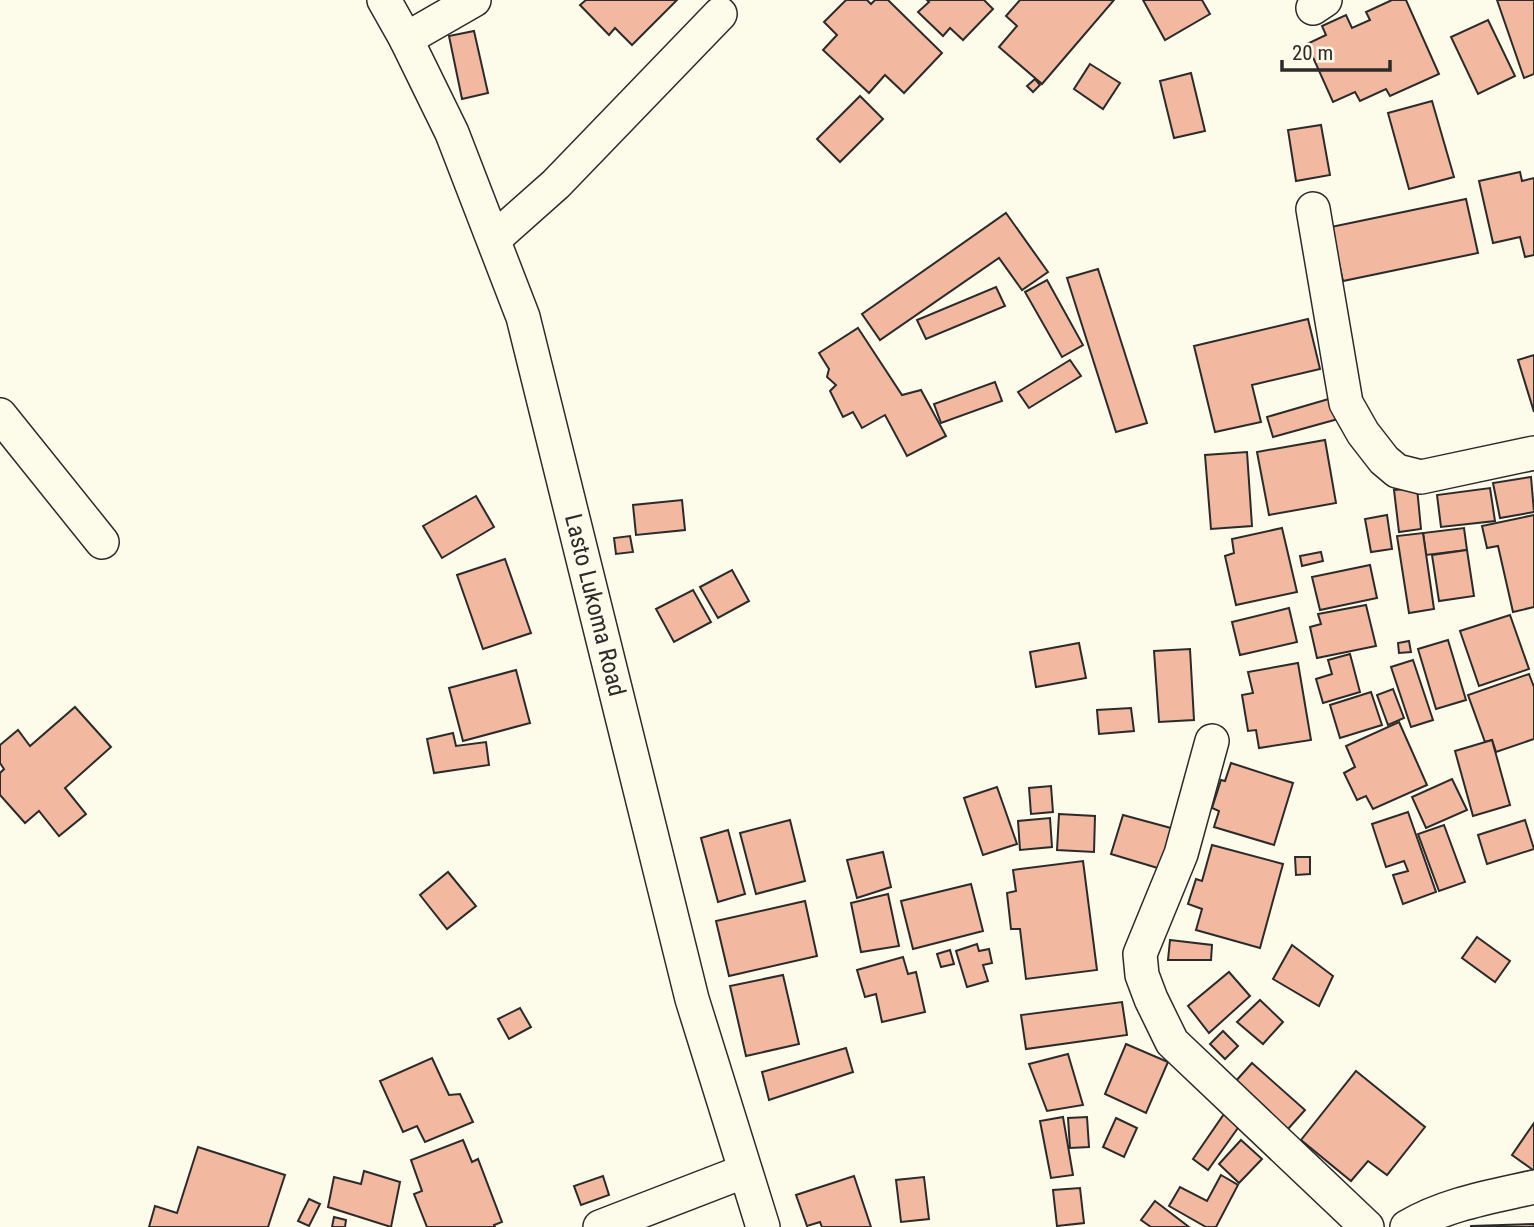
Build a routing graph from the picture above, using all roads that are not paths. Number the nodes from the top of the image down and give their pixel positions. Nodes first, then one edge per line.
1 (384, 0) edge
2 (474, 0) edge
3 (720, 14) dead end
4 (406, 39) junction
5 (1313, 209) dead end
6 (494, 239) junction
7 (0, 415) edge
8 (1534, 453) edge
9 (102, 542) dead end
10 (1212, 741) dead end
11 (744, 1171) junction
12 (1534, 1187) edge
13 (600, 1227) edge
14 (763, 1227) edge
15 (1367, 1227) edge
16 (1406, 1227) edge

1 - 4 street, Lasto Lukoma Road
2 - 4 street
3 - 6 street
4 - 6 street, Lasto Lukoma Road
5 - 8 street
6 - 11 street, Lasto Lukoma Road
7 - 9 street
10 - 15 street
11 - 13 street
11 - 14 street, Lasto Lukoma Road
12 - 16 street

